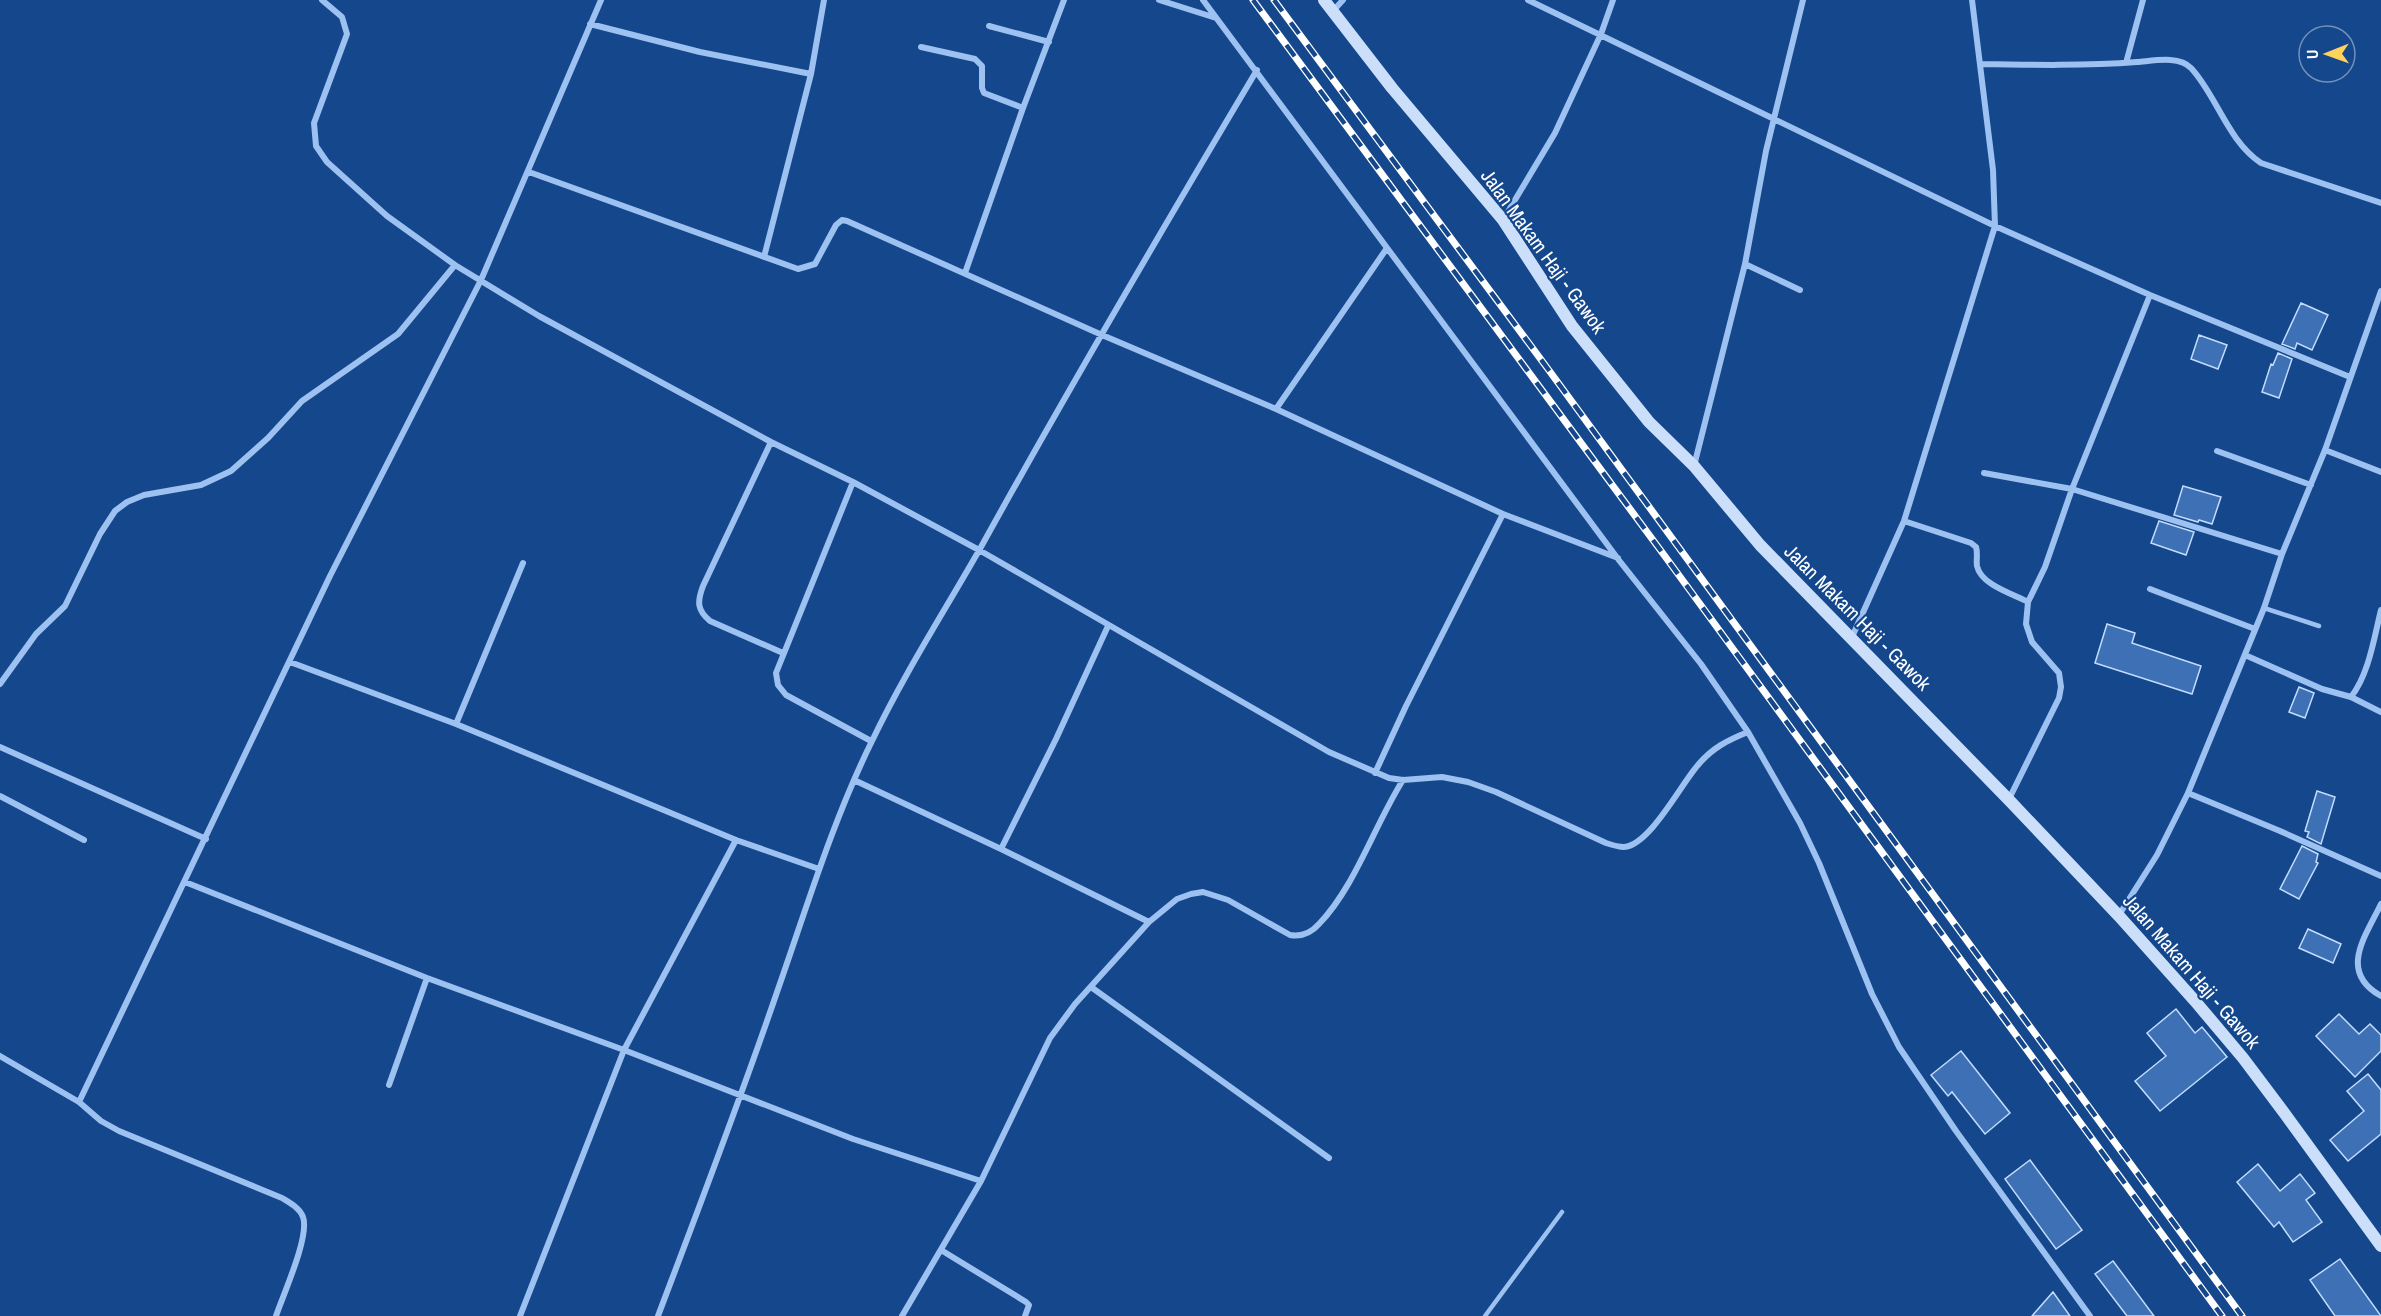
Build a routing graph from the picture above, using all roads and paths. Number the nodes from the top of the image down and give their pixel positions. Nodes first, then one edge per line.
1 (322, 0) edge
2 (601, 0) edge
3 (824, 0) edge
4 (1064, 0) edge
5 (1159, 0) edge
6 (1203, 0) edge
7 (1324, 0) edge
8 (1343, 0) edge
9 (1528, 0) edge
10 (1613, 0) edge
11 (1803, 0) edge
12 (1972, 0) edge
13 (2144, 0) edge
14 (1332, 11) junction
15 (1216, 18) junction
16 (590, 24) junction
17 (989, 26) dead end
18 (1601, 34) junction
19 (1049, 42) junction
20 (921, 47) dead end
21 (2126, 63) junction
22 (1980, 64) junction
23 (1257, 70) junction
24 (811, 74) junction
25 (1023, 108) junction
26 (1774, 120) junction
27 (529, 172) junction
28 (2381, 203) edge
29 (1503, 220) junction
30 (1995, 226) junction
31 (1387, 248) junction
32 (764, 258) junction
33 (1745, 264) junction
34 (455, 265) junction
35 (965, 273) junction
36 (481, 280) junction
37 (1800, 290) dead end
38 (2381, 291) edge
39 (2150, 295) junction
40 (1102, 335) junction
41 (2350, 377) junction
42 (1276, 409) junction
43 (771, 442) junction
44 (2217, 450) dead end
45 (2325, 450) junction
46 (1694, 466) junction
47 (2381, 472) edge
48 (1984, 473) dead end
49 (853, 482) junction
50 (2311, 485) junction
51 (2072, 489) junction
52 (1503, 514) junction
53 (1904, 521) junction
54 (979, 550) junction
55 (2282, 554) junction
56 (1618, 559) junction
57 (524, 563) dead end
58 (2150, 589) dead end
59 (2028, 602) junction
60 (2264, 608) junction
61 (2381, 610) edge
62 (1108, 626) junction
63 (2319, 626) dead end
64 (2255, 629) junction
65 (1852, 637) junction
66 (783, 653) junction
67 (2245, 654) junction
68 (290, 662) junction
69 (0, 684) edge
70 (2351, 697) junction
71 (2381, 712) edge
72 (456, 723) junction
73 (1748, 732) junction
74 (872, 741) junction
75 (0, 747) edge
76 (1376, 773) junction
77 (854, 780) junction
78 (1403, 780) junction
79 (2188, 793) junction
80 (0, 796) edge
81 (2009, 800) junction
82 (206, 839) junction
83 (84, 840) dead end
84 (736, 840) junction
85 (1001, 849) junction
86 (819, 869) junction
87 (2381, 876) edge
88 (185, 882) junction
89 (2381, 904) edge
90 (2119, 916) junction
91 (1149, 922) junction
92 (427, 978) junction
93 (1091, 987) junction
94 (2381, 996) edge
95 (624, 1050) junction
96 (0, 1056) edge
97 (389, 1085) dead end
98 (739, 1095) junction
99 (79, 1102) junction
100 (1329, 1158) dead end
101 (981, 1181) junction
102 (1562, 1212) dead end
103 (2381, 1246) edge
104 (941, 1250) junction
105 (276, 1316) edge
106 (520, 1316) edge
107 (658, 1316) edge
108 (902, 1316) edge
109 (1025, 1316) edge
110 (1485, 1316) edge
111 (2090, 1316) edge

1 - 34 street
2 - 16 street
3 - 24 street
4 - 19 street
5 - 15 street
6 - 15 street
7 - 14 street, Jalan Makam Haji - Gawok
8 - 14 street
9 - 18 street
10 - 18 street
11 - 26 street
12 - 22 street
13 - 21 street
14 - 29 street, Jalan Makam Haji - Gawok
15 - 23 street
16 - 24 street
16 - 27 street
17 - 19 street
18 - 26 street
18 - 29 street
19 - 25 street
20 - 25 street
21 - 22 street
21 - 28 street
22 - 30 street
23 - 31 street
23 - 40 street
24 - 32 street
25 - 35 street
26 - 30 street
26 - 33 street
27 - 32 street
27 - 36 street
29 - 46 street, Jalan Makam Haji - Gawok
30 - 39 street
30 - 53 street
31 - 42 street
31 - 56 street
32 - 35 street
33 - 37 street
33 - 46 street
34 - 36 street
34 - 69 street
35 - 40 street
36 - 43 street
36 - 68 street
38 - 41 street
39 - 41 street
39 - 51 street
40 - 42 street
40 - 54 street
41 - 45 street
42 - 52 street
43 - 49 street
43 - 66 street
44 - 50 street
45 - 47 street
45 - 50 street
46 - 65 street, Jalan Makam Haji - Gawok
48 - 51 street
49 - 54 street
49 - 66 street
50 - 55 street
51 - 55 street
51 - 59 street
52 - 56 street
52 - 76 street
53 - 59 street
53 - 65 street
54 - 62 street
54 - 74 street
55 - 60 street
56 - 73 street
57 - 72 street
58 - 64 street
59 - 81 street
60 - 63 lane
60 - 64 street
61 - 70 street
62 - 76 street
62 - 85 street
64 - 67 street
65 - 81 street, Jalan Makam Haji - Gawok
66 - 74 street
67 - 70 street
67 - 79 street
68 - 72 street
68 - 82 street
70 - 71 street
72 - 84 street
73 - 78 street
73 - 111 street
74 - 77 street
75 - 82 street
76 - 78 street
77 - 85 street
77 - 86 street
78 - 91 street
79 - 87 street
79 - 90 street
80 - 83 street
81 - 90 street, Jalan Makam Haji - Gawok
82 - 88 street
84 - 86 street
84 - 95 street
85 - 91 street
86 - 98 street
88 - 92 street
88 - 99 street
89 - 94 street
90 - 103 street, Jalan Makam Haji - Gawok
91 - 93 street
92 - 95 street
92 - 97 street
93 - 100 street
93 - 101 street
95 - 98 street
95 - 106 street
96 - 99 street
98 - 101 street
98 - 107 street
99 - 105 street
101 - 104 street
102 - 110 lane
104 - 108 street
104 - 109 street

